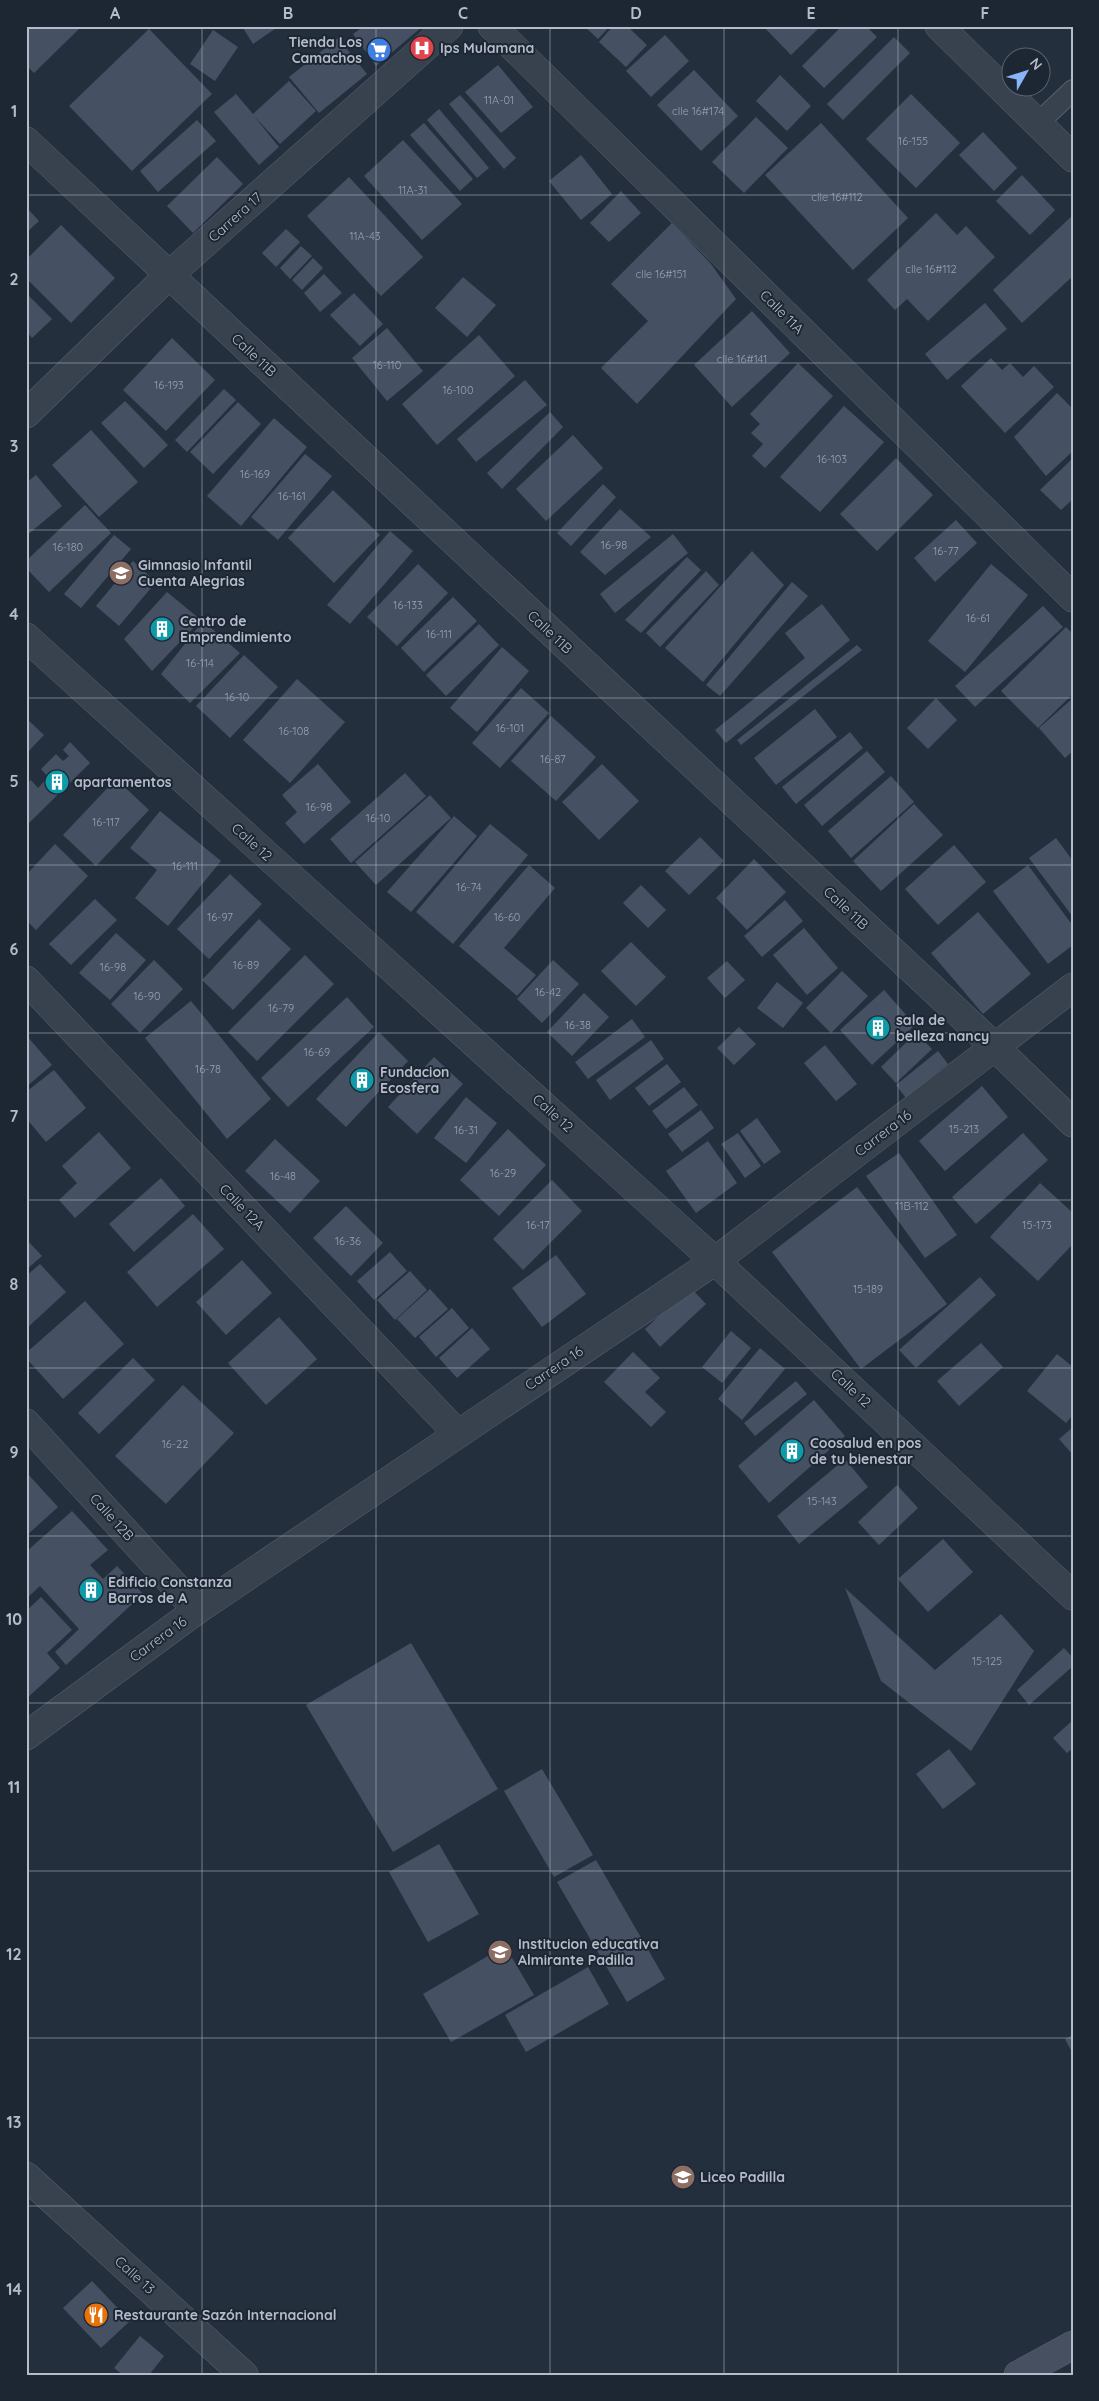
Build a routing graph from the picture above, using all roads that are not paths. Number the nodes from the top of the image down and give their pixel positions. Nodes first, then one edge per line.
1 (449, 26) edge
2 (492, 26) edge
3 (938, 26) edge
4 (1073, 90) edge
5 (1038, 124) junction
6 (26, 141) edge
7 (1073, 158) edge
8 (168, 276) junction
9 (26, 414) edge
10 (1073, 598) edge
11 (26, 637) edge
12 (26, 980) edge
13 (1073, 987) edge
14 (995, 1047) junction
15 (1073, 1123) edge
16 (715, 1261) junction
17 (26, 1423) edge
18 (457, 1434) junction
19 (1073, 1596) edge
20 (197, 1610) junction
21 (26, 1736) edge
22 (26, 2176) edge
23 (1073, 2345) edge
24 (244, 2375) edge
25 (1018, 2375) edge

1 - 8 street, Carrera 17
2 - 10 street, Calle 11A
3 - 5 street
4 - 5 lane
5 - 7 street
6 - 8 street, Calle 11B
8 - 9 street, Carrera 17
8 - 14 street, Calle 11B
11 - 16 street, Calle 12
12 - 18 street, Calle 12A
13 - 14 street, Carrera 16
14 - 15 street, Calle 11B
14 - 16 street, Carrera 16
16 - 18 street, Carrera 16
16 - 19 street, Calle 12
17 - 20 street, Calle 12B
18 - 20 street, Carrera 16
20 - 21 street, Carrera 16
22 - 24 street, Calle 13
23 - 25 main road

